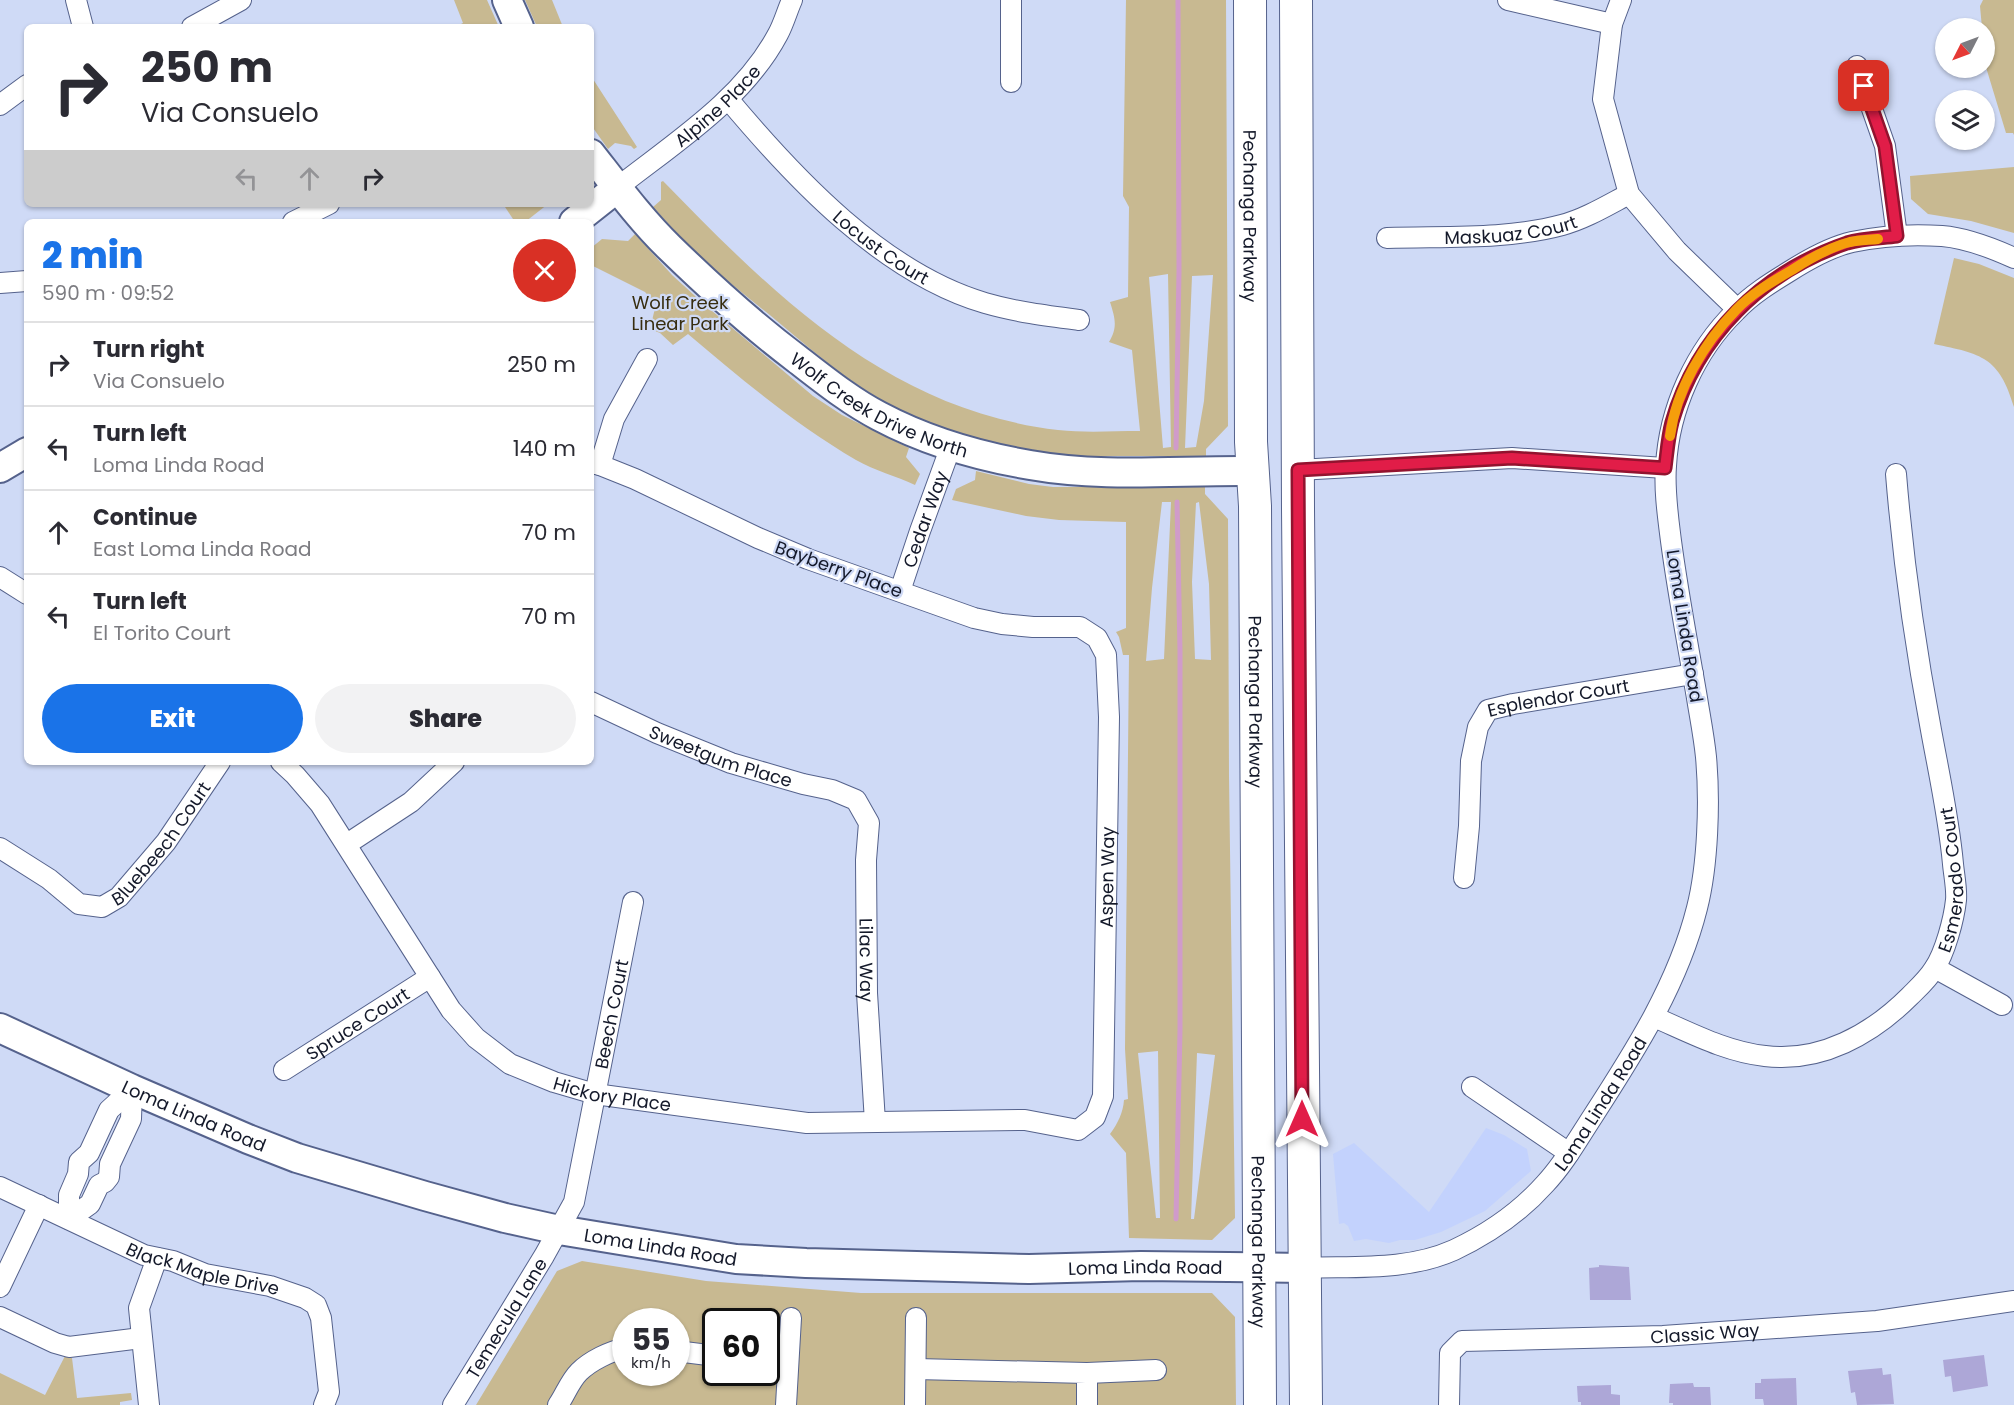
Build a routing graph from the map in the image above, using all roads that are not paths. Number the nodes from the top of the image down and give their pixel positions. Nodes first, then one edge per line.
1 (76, 0) edge
2 (241, 0) edge
3 (507, 0) edge
4 (792, 0) edge
5 (1011, 0) edge
6 (1250, 0) edge
7 (1296, 0) edge
8 (1508, 0) edge
9 (1622, 0) edge
10 (82, 24) edge
11 (197, 24) edge
12 (518, 24) edge
13 (1612, 24) junction
14 (1857, 66) dead end
15 (1011, 82) dead end
16 (24, 87) edge
17 (729, 99) junction
18 (0, 105) edge
19 (594, 158) edge
20 (617, 188) junction
21 (1629, 194) junction
22 (594, 206) edge
23 (323, 207) edge
24 (593, 207) edge
25 (299, 219) edge
26 (578, 219) edge
27 (1897, 236) junction
28 (1387, 238) dead end
29 (2014, 258) edge
30 (24, 281) edge
31 (0, 283) edge
32 (1737, 309) junction
33 (1079, 320) dead end
34 (647, 359) dead end
35 (951, 446) junction
36 (24, 455) edge
37 (595, 464) edge
38 (0, 468) edge
39 (1665, 468) junction
40 (1298, 470) junction
41 (1252, 471) junction
42 (1896, 474) dead end
43 (0, 577) edge
44 (900, 591) junction
45 (24, 592) edge
46 (1097, 638) joint
47 (1693, 674) junction
48 (594, 703) edge
49 (218, 765) edge
50 (284, 765) edge
51 (451, 765) edge
52 (856, 800) joint
53 (347, 844) junction
54 (0, 848) edge
55 (1464, 878) dead end
56 (633, 902) dead end
57 (1935, 968) junction
58 (430, 978) junction
59 (2002, 1005) dead end
60 (1654, 1017) junction
61 (0, 1028) edge
62 (284, 1070) dead end
63 (1472, 1086) dead end
64 (132, 1089) junction
65 (595, 1094) junction
66 (1095, 1117) joint
67 (875, 1122) junction
68 (1569, 1153) junction
69 (0, 1187) edge
70 (39, 1205) junction
71 (69, 1220) junction
72 (560, 1230) junction
73 (157, 1258) junction
74 (1258, 1267) junction
75 (1305, 1268) junction
76 (0, 1287) edge
77 (2014, 1301) edge
78 (0, 1317) edge
79 (791, 1318) dead end
80 (916, 1318) dead end
81 (141, 1338) junction
82 (612, 1352) edge
83 (780, 1364) edge
84 (789, 1365) junction
85 (916, 1369) junction
86 (1156, 1370) dead end
87 (1087, 1373) junction
88 (148, 1405) edge
89 (324, 1405) edge
90 (453, 1405) edge
91 (558, 1405) edge
92 (786, 1405) edge
93 (915, 1405) edge
94 (1087, 1405) edge
95 (1260, 1405) edge
96 (1306, 1405) edge
97 (1449, 1405) edge

1 - 10 street
2 - 11 street
3 - 12 street
4 - 17 street, Alpine Place
5 - 15 street
6 - 41 main road, Pechanga Parkway
7 - 40 main road
8 - 13 street
9 - 13 street
13 - 21 street
14 - 27 street
16 - 18 street
17 - 20 street, Alpine Place
17 - 33 street, Locust Court
19 - 20 street, Wolf Creek Drive North
20 - 22 street
20 - 35 street, Wolf Creek Drive North
21 - 28 street, Maskuaz Court
21 - 32 street
23 - 25 street
24 - 26 street
27 - 29 street, Loma Linda Road
27 - 32 street, Loma Linda Road
30 - 31 street
32 - 39 street, Loma Linda Road
34 - 37 street
35 - 41 street, Wolf Creek Drive North
35 - 44 street, Cedar Way
36 - 38 street
37 - 44 street, Bayberry Place
39 - 40 street
39 - 47 street, Loma Linda Road
40 - 41 main road
40 - 75 main road
41 - 74 main road, Pechanga Parkway
42 - 57 street, Esmerado Court
43 - 45 street
44 - 46 street, Bayberry Place
46 - 66 street, Aspen Way
47 - 55 street, Esplendor Court
47 - 60 street, Loma Linda Road
48 - 52 street, Sweetgum Place
49 - 54 street, Bluebeech Court
50 - 53 street, Hickory Place
51 - 53 street
52 - 67 street, Lilac Way
53 - 58 street, Hickory Place
56 - 65 street, Beech Court
57 - 59 street
57 - 60 street, Esmerado Court
58 - 62 street, Spruce Court
58 - 65 street, Hickory Place
60 - 68 street, Loma Linda Road
61 - 64 street, Loma Linda Road
63 - 68 street
64 - 71 street
64 - 71 street
64 - 72 street, Loma Linda Road
65 - 67 street, Hickory Place
65 - 72 street, Beech Court
66 - 67 street, Hickory Place
68 - 75 street, Loma Linda Road
69 - 70 street, Black Maple Drive
70 - 71 street, Black Maple Drive
70 - 76 street
71 - 73 street, Black Maple Drive
72 - 74 street, Loma Linda Road
72 - 90 street, Temecula Lane
73 - 81 street
73 - 89 street, Black Maple Drive
74 - 75 street, Loma Linda Road
74 - 95 main road, Pechanga Parkway
75 - 96 main road
77 - 97 street, Classic Way
78 - 81 street
79 - 84 street
80 - 85 street
81 - 88 street
82 - 91 street
83 - 84 street
84 - 92 street
85 - 87 street
85 - 93 street
86 - 87 street
87 - 94 street

